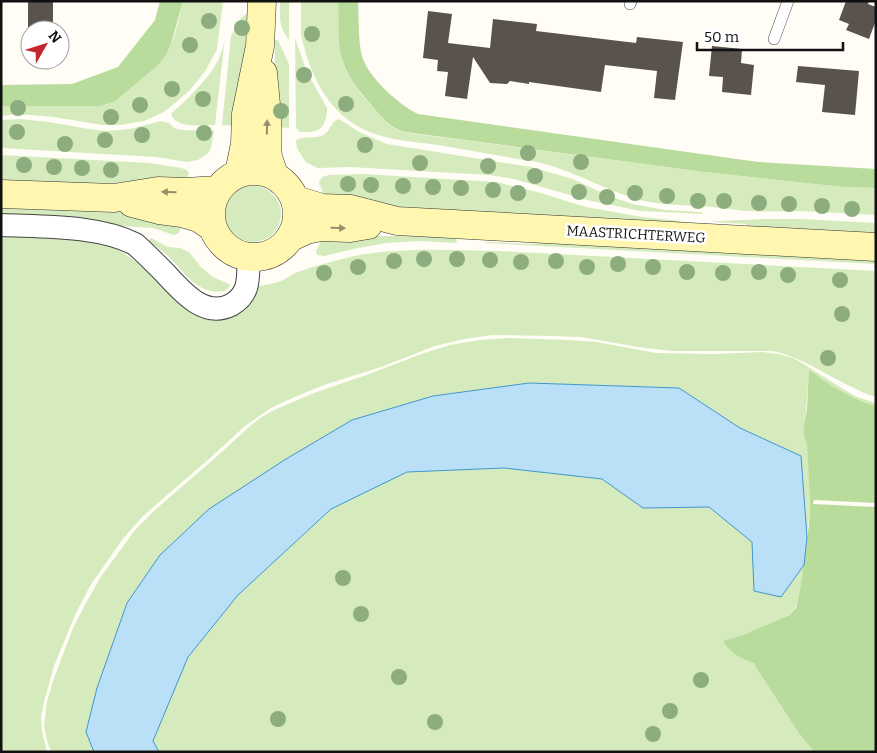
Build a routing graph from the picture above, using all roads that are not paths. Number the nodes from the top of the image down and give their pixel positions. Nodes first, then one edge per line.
1 (262, 1) edge
2 (788, 1) edge
3 (774, 40) dead end
4 (260, 46) junction
5 (239, 173) junction
6 (274, 175) junction
7 (218, 190) junction
8 (1, 194) edge
9 (114, 198) junction
10 (296, 200) junction
11 (397, 221) junction
12 (1, 225) edge
13 (212, 227) junction
14 (291, 237) junction
15 (876, 247) edge
16 (249, 257) junction

1 - 4 main road
2 - 3 lane
4 - 5 main road
6 -> 4 main road
5 - 6 main road
5 - 7 main road
6 - 10 main road
7 -> 9 main road
7 - 13 main road
8 - 9 main road
9 - 13 main road
10 - 11 main road, MAASTRICHTERWEG
10 - 14 main road
14 -> 11 main road, MAASTRICHTERWEG
11 - 15 main road, MAASTRICHTERWEG
12 - 16 street
13 - 16 main road
14 - 16 main road

